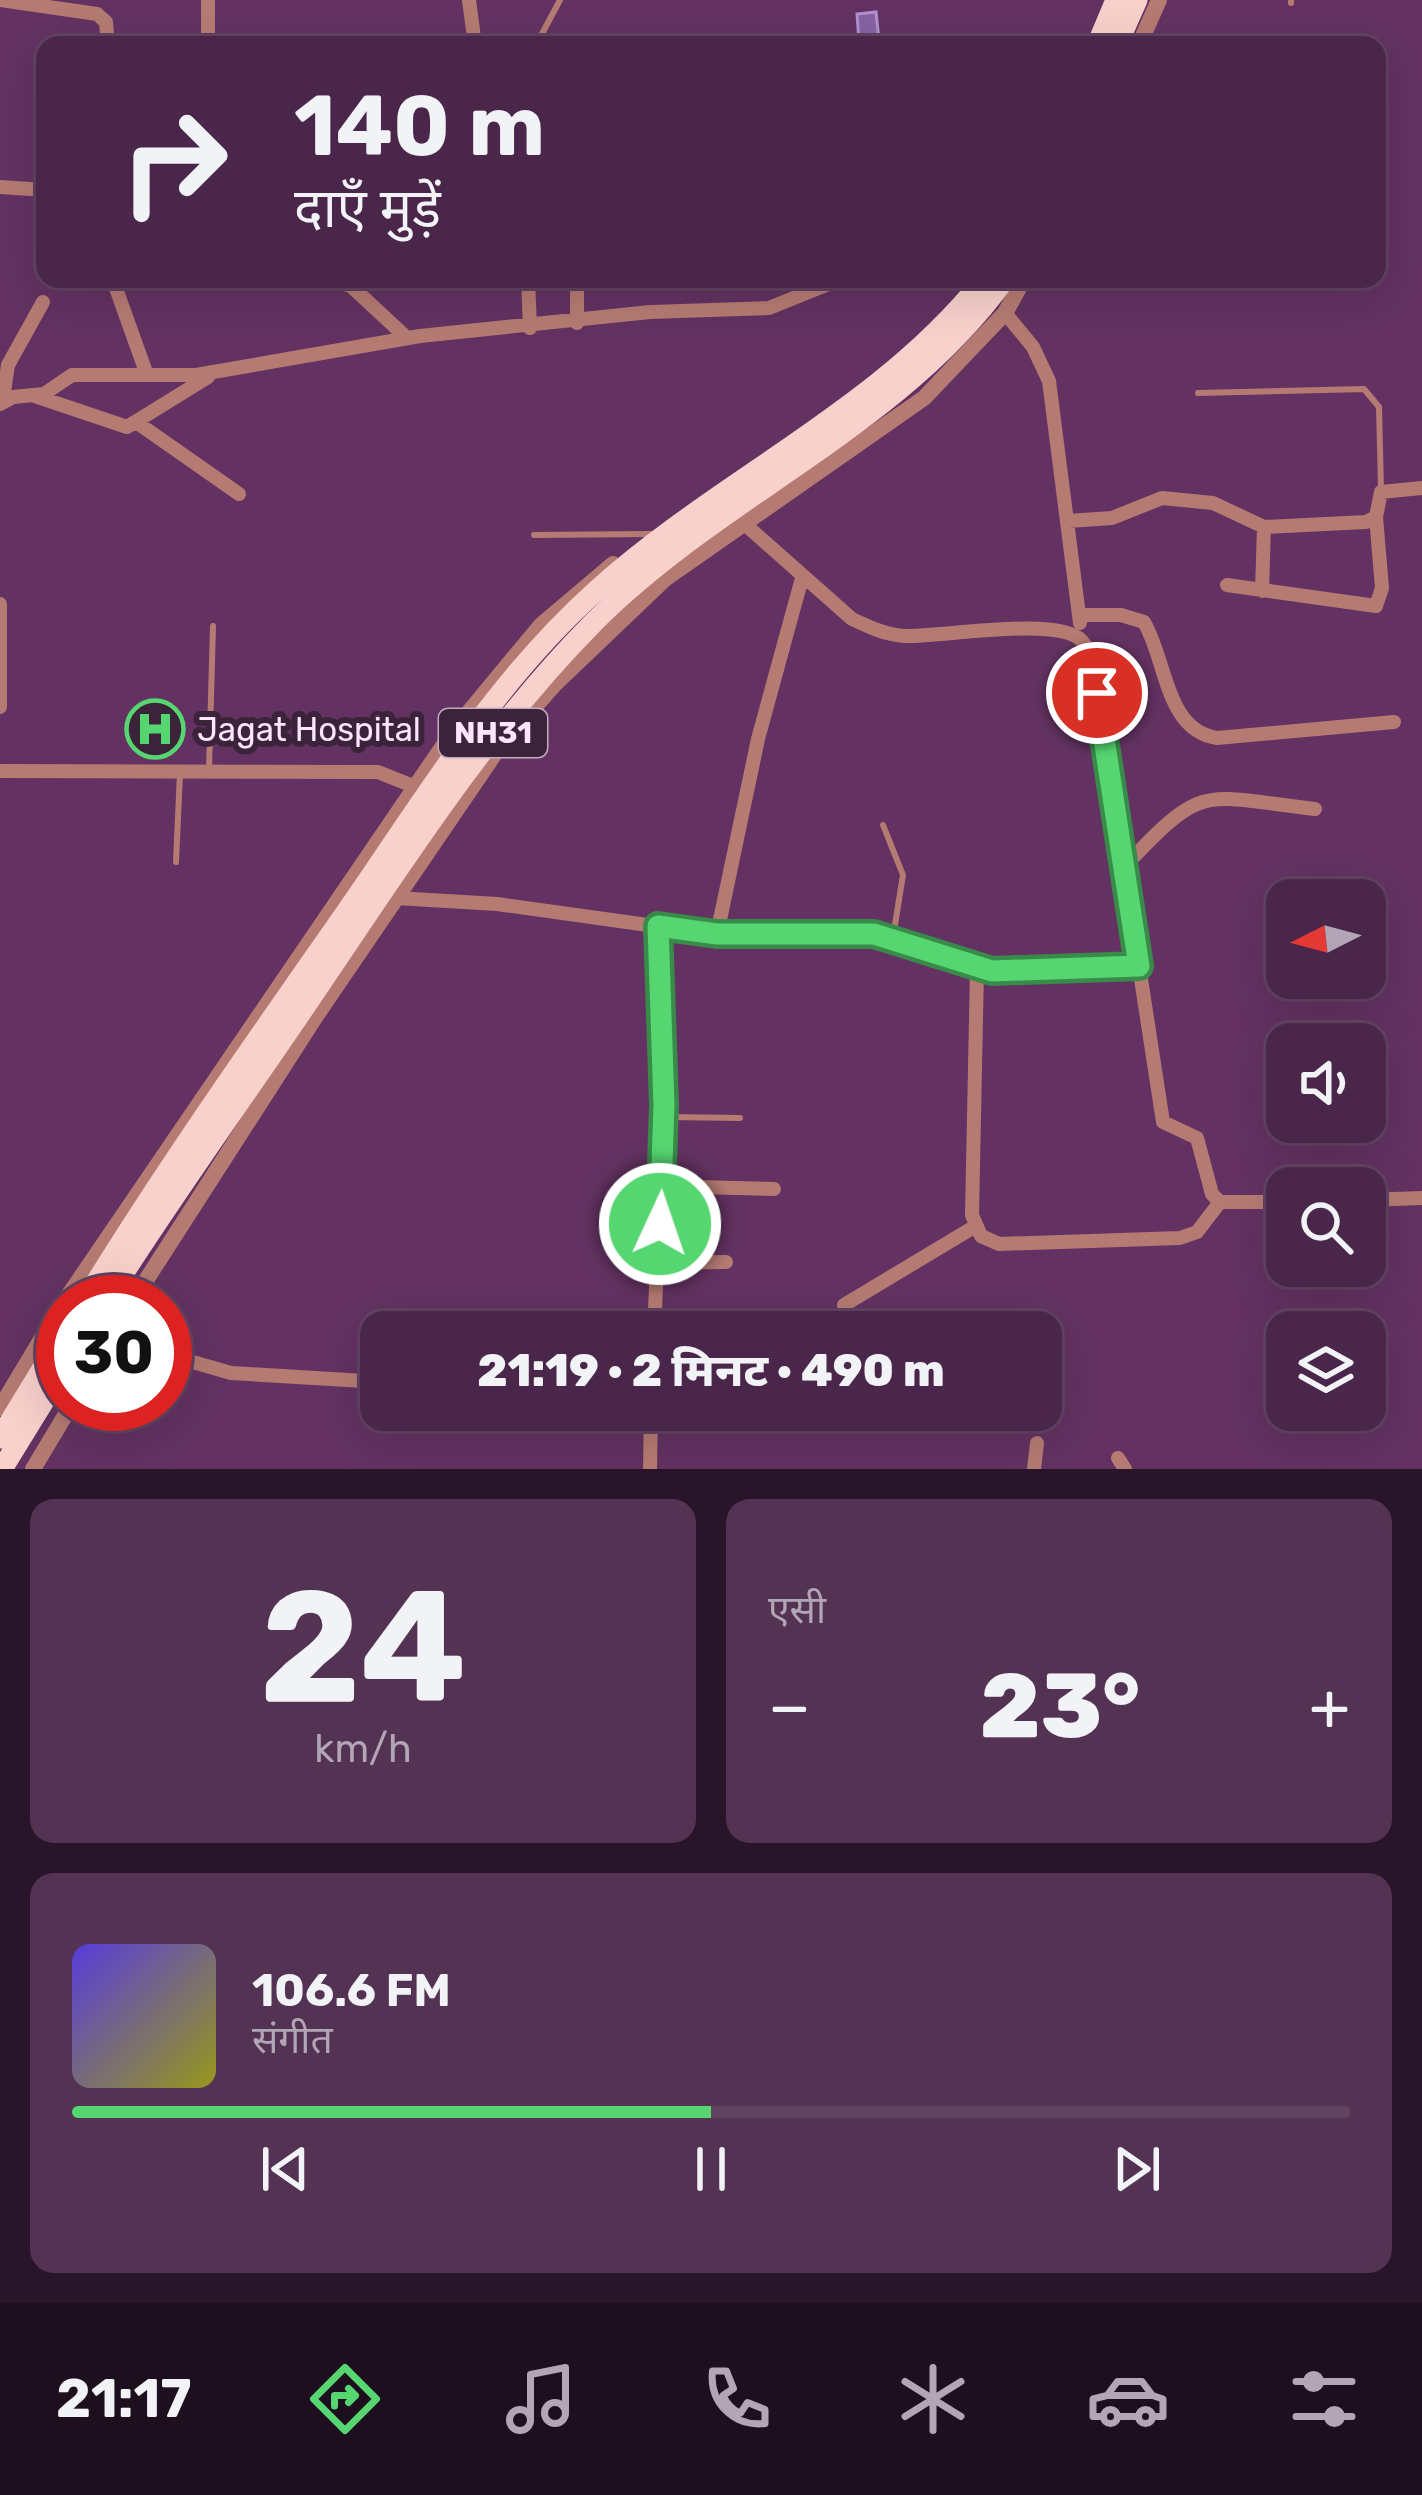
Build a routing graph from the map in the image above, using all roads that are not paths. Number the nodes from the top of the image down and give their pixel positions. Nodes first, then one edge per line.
1 (0, 0) edge
2 (208, 0) edge
3 (469, 0) edge
4 (560, 0) edge
5 (1106, 0) edge
6 (1116, 0) edge
7 (1137, 0) edge
8 (1160, 0) edge
9 (107, 36) edge
10 (208, 36) edge
11 (474, 36) edge
12 (541, 36) edge
13 (1095, 36) edge
14 (1097, 36) edge
15 (1121, 36) edge
16 (1143, 36) edge
17 (0, 187) edge
18 (36, 189) edge
19 (116, 288) edge
20 (349, 288) edge
21 (529, 288) edge
22 (577, 288) edge
23 (820, 288) edge
24 (964, 288) edge
25 (976, 288) edge
26 (998, 288) edge
27 (1019, 288) edge
28 (43, 302) dead end
29 (1005, 314) junction
30 (578, 323) junction
31 (532, 327) junction
32 (406, 338) junction
33 (214, 373) junction
34 (147, 375) junction
35 (1198, 394) dead end
36 (35, 396) junction
37 (2, 402) edge
38 (139, 424) junction
39 (1422, 488) edge
40 (1381, 492) junction
41 (238, 494) dead end
42 (706, 495) junction
43 (1376, 518) junction
44 (1068, 521) junction
45 (746, 524) junction
46 (1264, 527) junction
47 (651, 534) junction
48 (534, 536) dead end
49 (802, 578) junction
50 (1227, 585) dead end
51 (1262, 591) junction
52 (0, 604) edge
53 (1079, 615) junction
54 (213, 626) dead end
55 (1082, 640) junction
56 (0, 707) edge
57 (1394, 722) dead end
58 (0, 771) edge
59 (180, 773) junction
60 (209, 773) junction
61 (413, 786) junction
62 (1315, 808) dead end
63 (884, 825) dead end
64 (176, 862) dead end
65 (1124, 868) junction
66 (396, 898) junction
67 (658, 926) junction
68 (717, 934) junction
69 (892, 940) junction
70 (1139, 966) junction
71 (977, 970) junction
72 (664, 1116) junction
73 (740, 1118) dead end
74 (662, 1186) junction
75 (773, 1189) dead end
76 (1422, 1198) edge
77 (1386, 1199) edge
78 (1220, 1202) junction
79 (1266, 1202) edge
80 (974, 1227) junction
81 (726, 1262) dead end
82 (658, 1263) junction
83 (82, 1275) edge
84 (101, 1275) edge
85 (123, 1275) edge
86 (150, 1275) edge
87 (844, 1305) dead end
88 (655, 1311) edge
89 (36, 1348) edge
90 (192, 1362) edge
91 (36, 1380) edge
92 (360, 1381) edge
93 (0, 1408) edge
94 (36, 1414) edge
95 (55, 1431) edge
96 (651, 1431) edge
97 (0, 1438) edge
98 (1037, 1443) dead end
99 (2, 1469) edge
100 (32, 1469) edge
101 (650, 1469) edge
102 (1034, 1469) edge

1 - 9 street
2 - 10 street
3 - 11 street
4 - 12 lane
5 - 13 street
6 - 14 highway
7 - 15 highway
8 - 16 street
17 - 18 street
19 - 34 street
20 - 32 street
21 - 31 street
22 - 30 street
23 - 30 street
24 - 42 street
25 - 84 highway, NH31, bridge
26 - 85 highway, NH31, bridge
27 - 29 street
28 - 37 street
29 - 44 street
29 - 45 street
30 - 31 street
31 - 32 street
32 - 33 street
33 - 34 street
33 - 38 street
34 - 36 street
35 - 40 lane
36 - 37 street
36 - 38 street
38 - 41 street
39 - 40 street
40 - 43 street
42 - 45 street
42 - 47 street
43 - 46 street
43 - 51 street
44 - 46 street
44 - 53 street
45 - 49 street
45 - 66 street
46 - 51 street
47 - 48 lane
47 - 61 street
49 - 55 street
49 - 68 street
50 - 51 street
52 - 56 street
53 - 55 street
53 - 57 street
54 - 60 lane
55 - 65 street
58 - 59 street
59 - 60 street
59 - 64 lane
60 - 61 street
61 - 83 street
62 - 65 street
63 - 69 lane
65 - 70 street
66 - 67 street
66 - 86 street
67 - 68 street
67 - 72 street
68 - 69 street
69 - 71 street
70 - 71 street
70 - 78 street
71 - 80 street
72 - 73 lane
72 - 74 street
74 - 75 street
74 - 82 street
76 - 77 street
78 - 79 street
78 - 80 street
80 - 87 street
81 - 82 street
82 - 88 street
89 - 93 street
90 - 92 street
91 - 97 highway
94 - 99 highway
95 - 100 street
96 - 101 street
98 - 102 street

